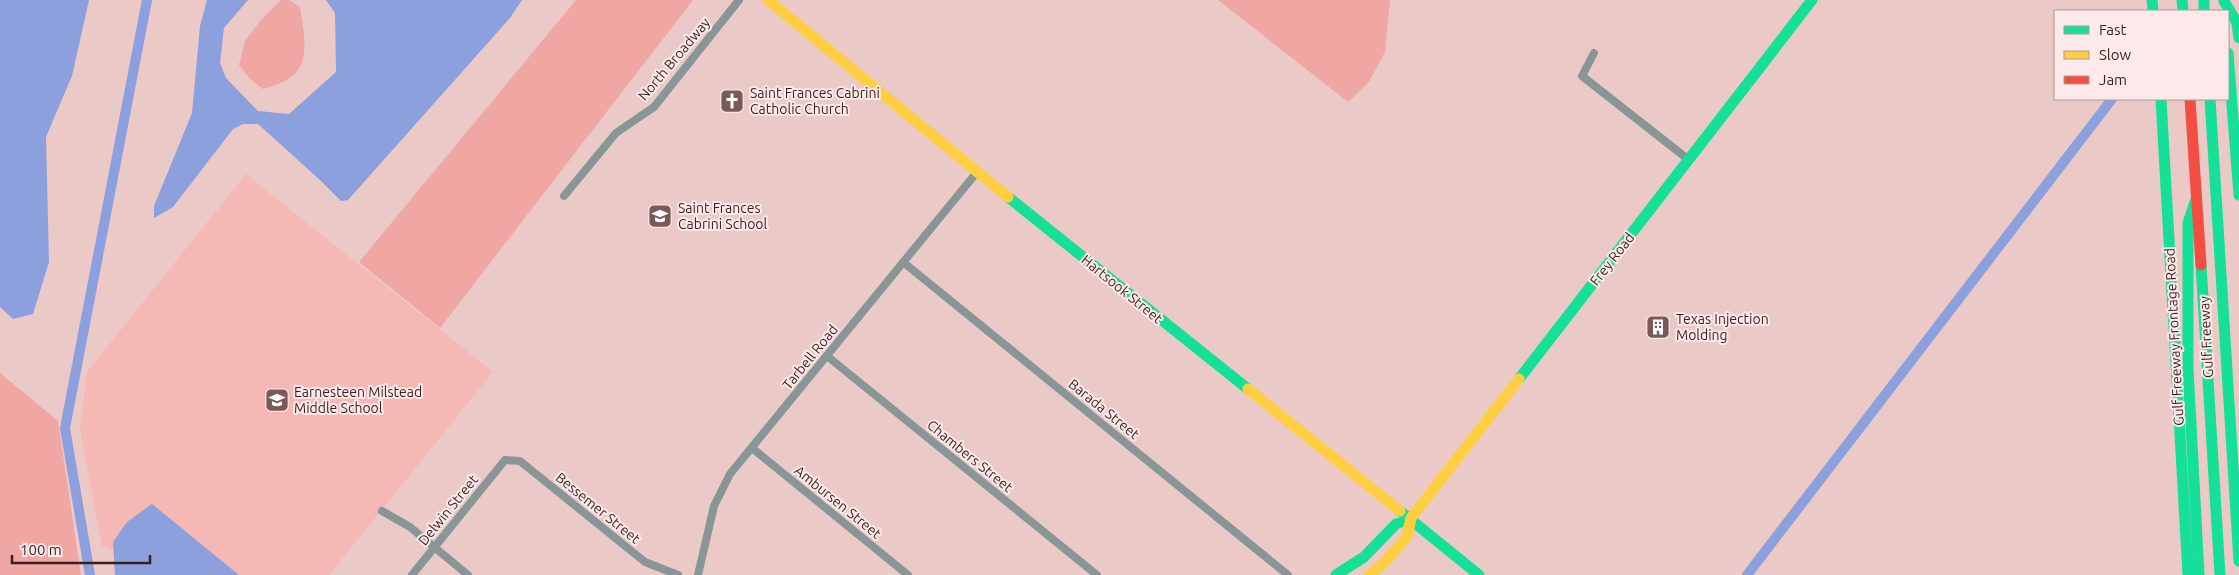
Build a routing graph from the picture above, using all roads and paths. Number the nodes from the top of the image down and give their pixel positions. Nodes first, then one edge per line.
1 (739, 0) edge
2 (768, 0) edge
3 (1812, 0) edge
4 (2229, 11) edge
5 (2239, 38) edge
6 (1594, 53) dead end
7 (2229, 66) edge
8 (2161, 100) edge
9 (2190, 100) edge
10 (2210, 100) edge
11 (1689, 160) junction
12 (977, 172) junction
13 (2198, 194) junction
14 (2239, 195) edge
15 (564, 196) dead end
16 (903, 262) junction
17 (827, 356) junction
18 (752, 448) junction
19 (504, 460) joint
20 (382, 511) dead end
21 (1411, 518) junction
22 (434, 547) junction
23 (2239, 561) edge
24 (412, 575) edge
25 (468, 575) edge
26 (678, 575) edge
27 (698, 575) edge
28 (908, 575) edge
29 (1097, 575) edge
30 (1288, 575) edge
31 (1336, 575) edge
32 (1369, 575) edge
33 (1480, 575) edge
34 (2188, 575) edge
35 (2198, 575) edge
36 (2220, 575) edge

1 - 15 street, North Broadway
2 - 12 main road, Hartsook Street
3 - 11 main road, Frey Road
4 - 5 main road
6 - 11 street
7 - 14 main road
8 - 34 main road, Gulf Freeway Frontage Road
9 - 13 main road, Gulf Freeway
10 - 23 main road, Gulf Freeway
11 - 21 main road, Frey Road
12 - 16 street, Tarbell Road
12 - 21 main road, Hartsook Street
13 - 35 main road
13 - 36 main road, Gulf Freeway
16 - 17 street, Tarbell Road
16 - 30 street, Barada Street
17 - 18 street, Tarbell Road
17 - 29 street, Chambers Street
18 - 27 street, Tarbell Road
18 - 28 street, Ambursen Street
19 - 22 street, Delwin Street
19 - 26 street, Bessemer Street
20 - 22 street
21 - 31 main road, Frey Road
21 - 32 main road, Frey Road
21 - 33 main road, Hartsook Street
22 - 24 street, Delwin Street
22 - 25 street

